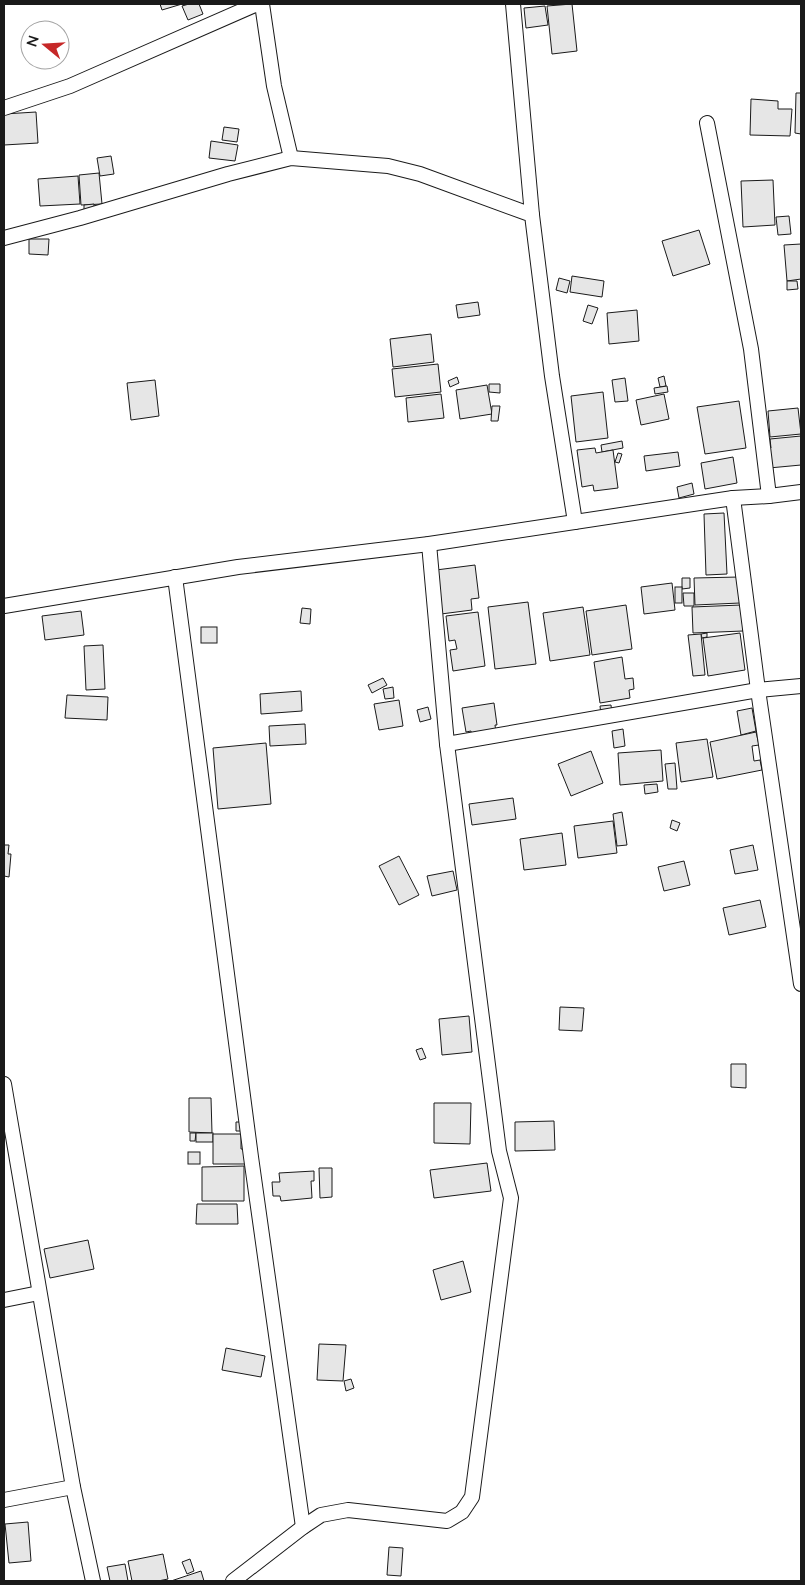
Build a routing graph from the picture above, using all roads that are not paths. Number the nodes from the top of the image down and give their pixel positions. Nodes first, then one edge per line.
1 (257, 4) edge
2 (262, 4) edge
3 (513, 4) edge
4 (4, 108) edge
5 (707, 123) dead end
6 (291, 158) junction
7 (532, 215) junction
8 (4, 238) edge
9 (801, 492) edge
10 (769, 496) junction
11 (732, 498) junction
12 (575, 522) junction
13 (429, 544) junction
14 (175, 577) junction
15 (4, 606) edge
16 (801, 686) edge
17 (758, 690) junction
18 (447, 744) junction
19 (801, 984) edge
20 (4, 1092) edge
21 (39, 1293) junction
22 (4, 1300) edge
23 (73, 1487) junction
24 (4, 1500) edge
25 (303, 1527) junction
26 (93, 1581) edge
27 (233, 1581) edge

1 - 4 street
2 - 6 street
3 - 7 street
5 - 10 street
6 - 7 street
6 - 8 street
7 - 12 street
9 - 10 street
10 - 11 street
11 - 12 street
11 - 17 street
12 - 13 street
13 - 14 street
13 - 18 street
14 - 15 street
14 - 25 street
16 - 17 street
17 - 18 street
17 - 19 street
18 - 25 street
20 - 21 street
21 - 22 street
21 - 23 street
23 - 24 street
23 - 26 street
25 - 27 street

